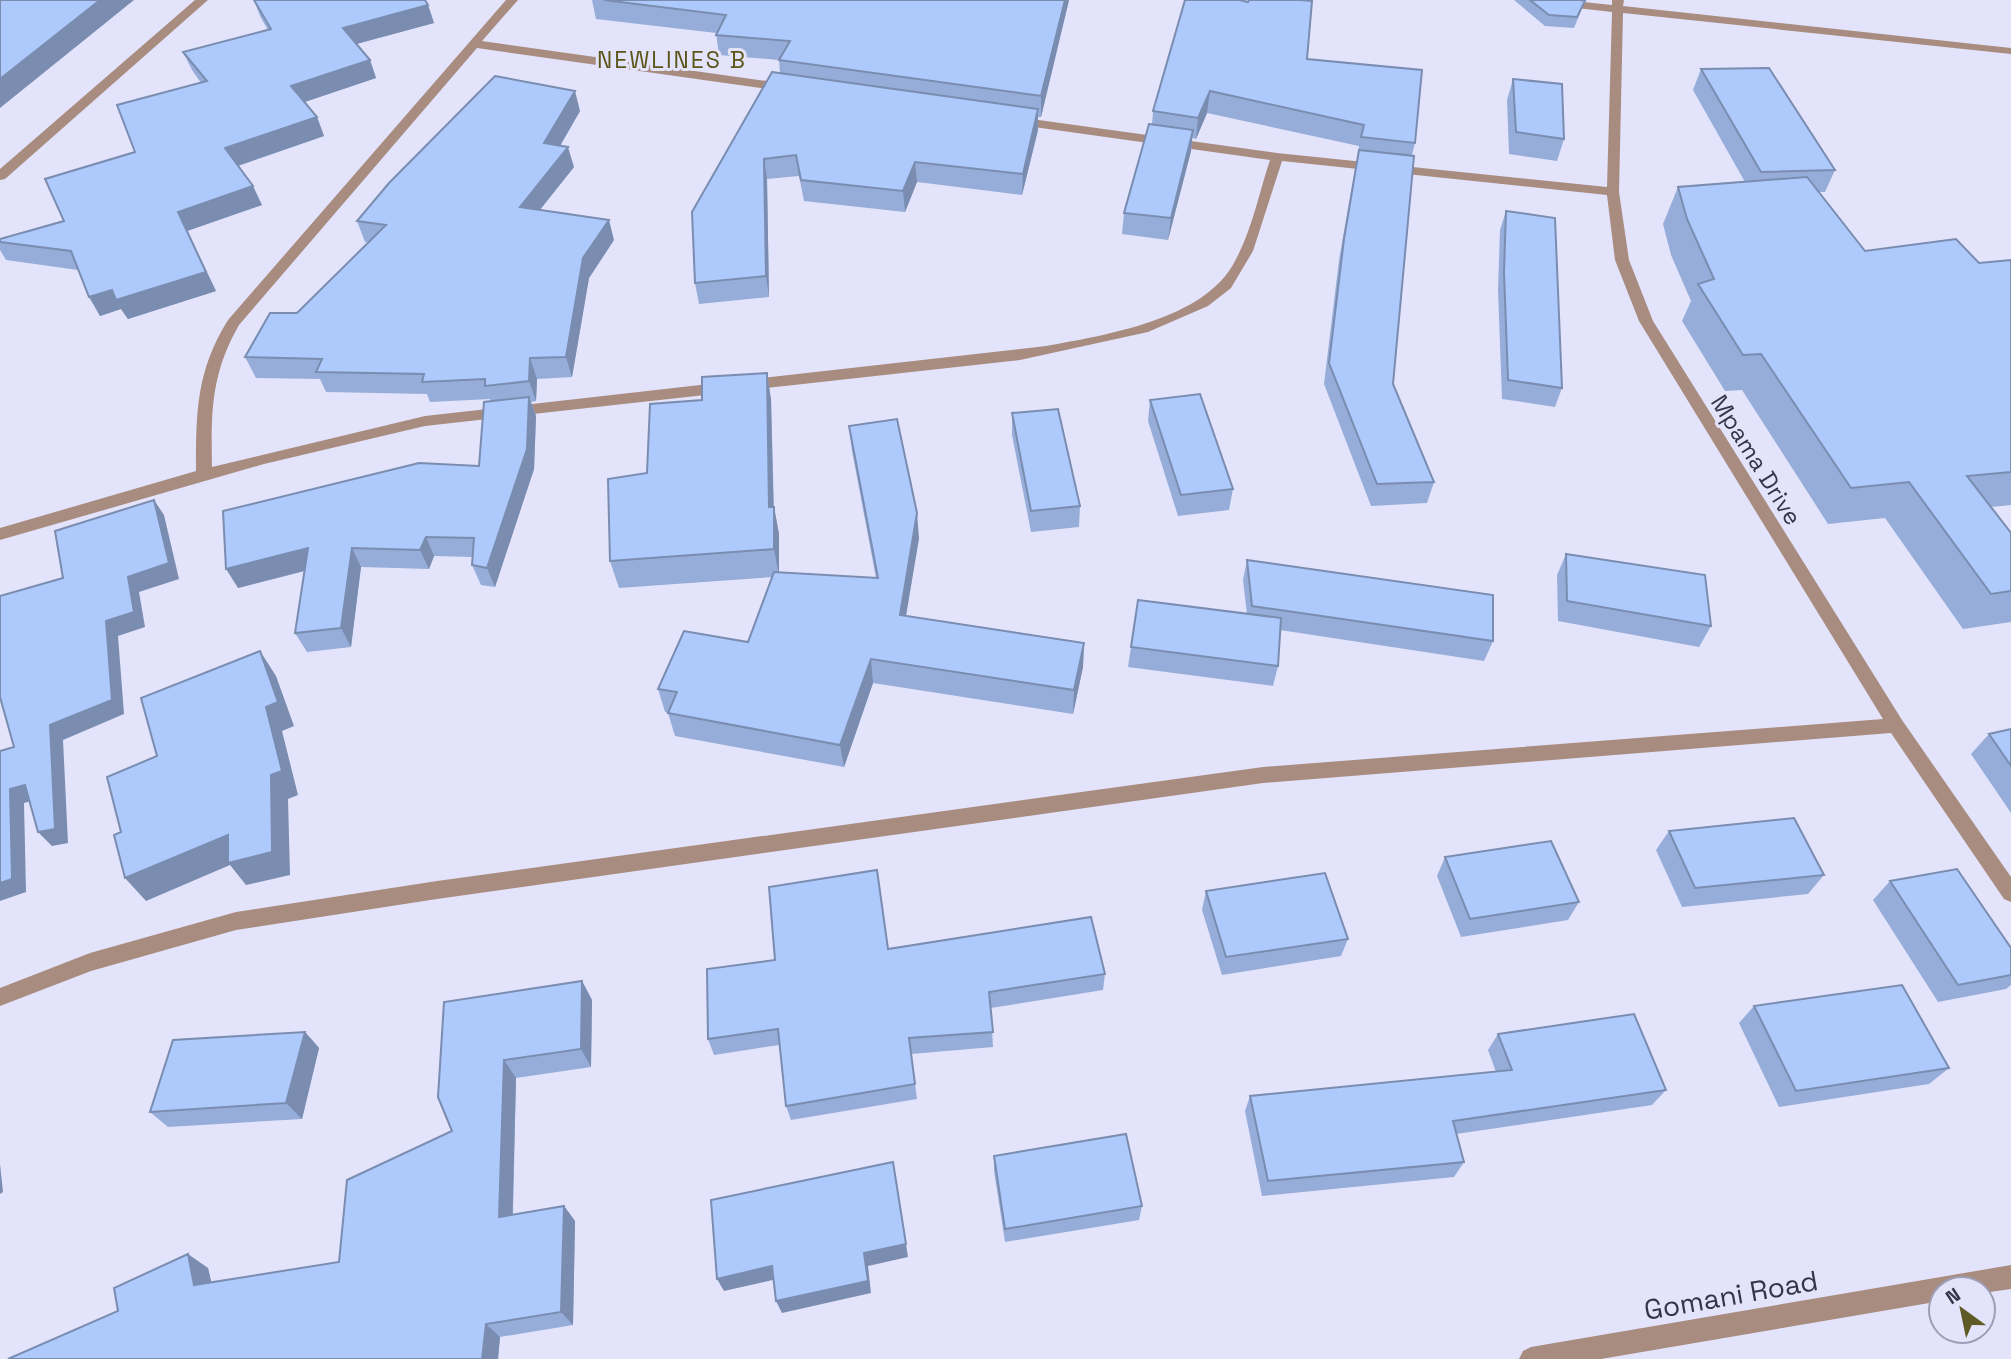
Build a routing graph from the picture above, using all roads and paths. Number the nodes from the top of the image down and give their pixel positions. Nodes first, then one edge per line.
1 (202, 0) edge
2 (512, 0) edge
3 (1533, 0) edge
4 (1619, 5) edge
5 (476, 44) junction
6 (2011, 51) edge
7 (807, 91) edge
8 (1001, 118) edge
9 (1277, 158) junction
10 (0, 176) edge
11 (1613, 192) junction
12 (204, 472) junction
13 (0, 534) edge
14 (1896, 725) junction
15 (2011, 893) edge
16 (0, 997) edge
17 (1927, 1292) edge
18 (1531, 1359) edge

1 - 10 street
2 - 5 street
3 - 4 street
4 - 6 street
4 - 11 street, Mpama Drive
5 - 7 street
5 - 12 street
8 - 9 street
9 - 11 street
9 - 12 street
11 - 14 street, Mpama Drive
12 - 13 street
14 - 15 street, Mpama Drive
14 - 16 street
17 - 18 street, Gomani Road

